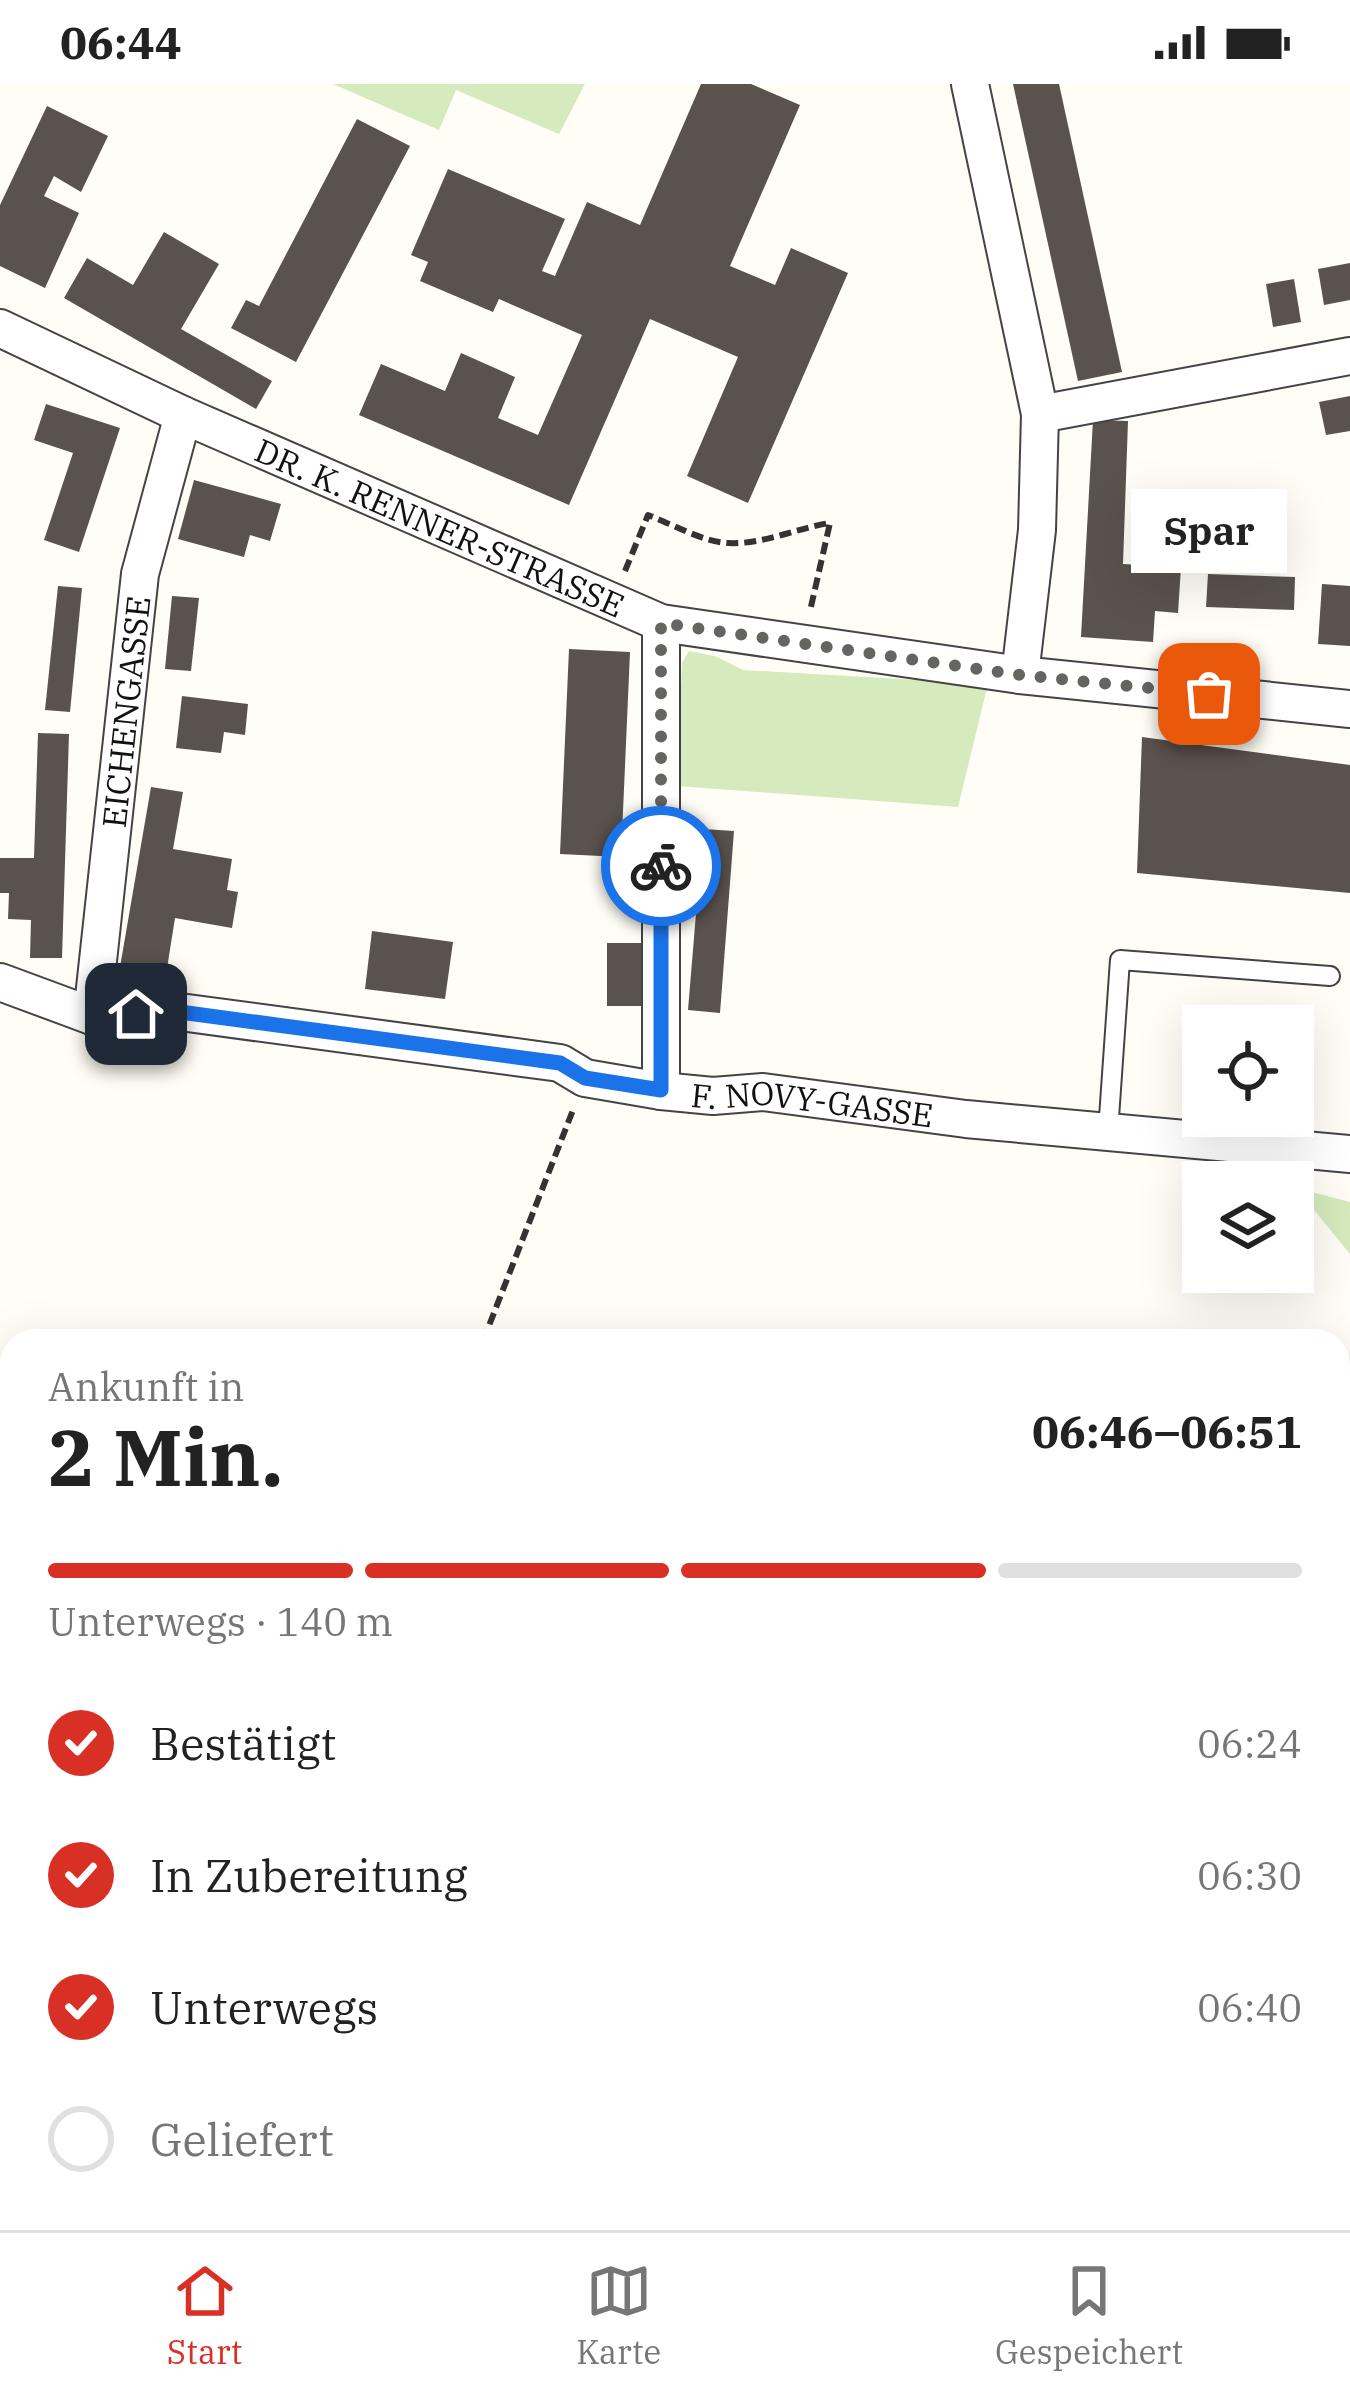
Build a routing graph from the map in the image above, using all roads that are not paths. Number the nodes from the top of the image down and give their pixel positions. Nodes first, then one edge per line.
1 (970, 84) edge
2 (0, 328) edge
3 (1350, 356) edge
4 (1040, 414) junction
5 (183, 415) junction
6 (661, 623) junction
7 (1020, 675) junction
8 (1350, 709) edge
9 (1330, 976) dead end
10 (0, 982) edge
11 (92, 1016) junction
12 (661, 1090) junction
13 (1108, 1132) junction
14 (1350, 1154) edge

1 - 4 street
2 - 5 street, DR. K. RENNER-STRASSE
3 - 4 street
4 - 7 street
5 - 6 street, DR. K. RENNER-STRASSE
5 - 11 street, EICHENGASSE
6 - 7 street, DR. K. RENNER-STRASSE
6 - 12 street
7 - 8 street, DR. K. RENNER-STRASSE
9 - 13 lane
10 - 11 street, F. NOVY-GASSE
11 - 12 street, F. NOVY-GASSE
12 - 13 street, F. NOVY-GASSE
13 - 14 street, F. NOVY-GASSE

